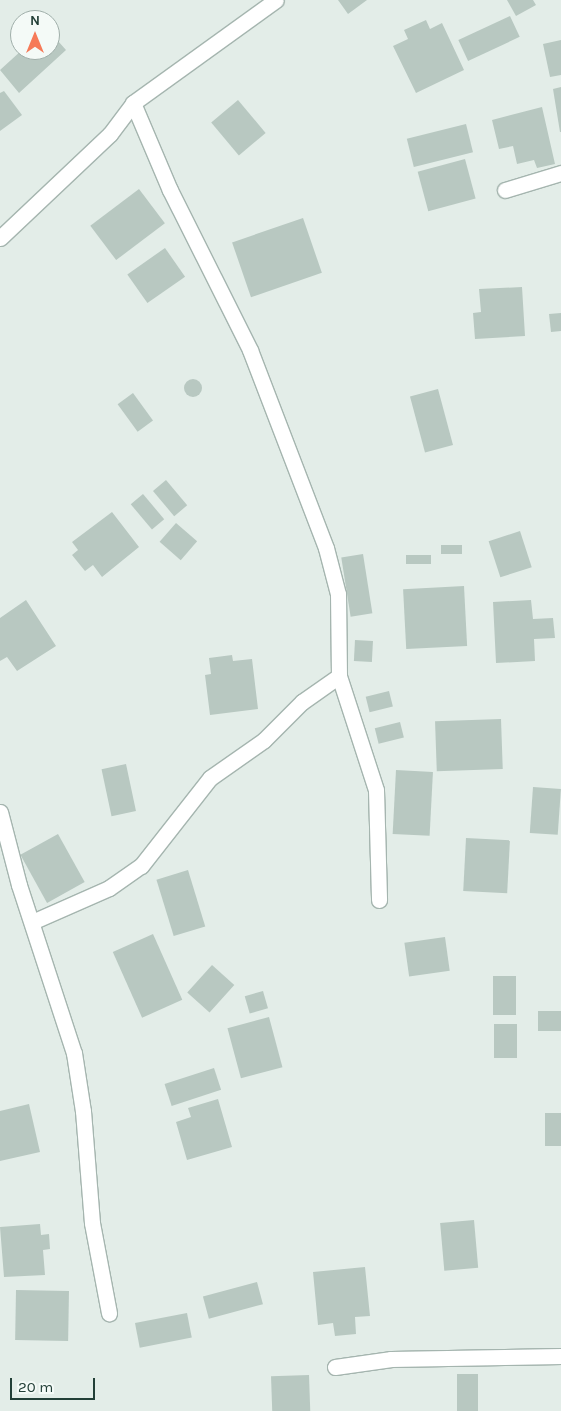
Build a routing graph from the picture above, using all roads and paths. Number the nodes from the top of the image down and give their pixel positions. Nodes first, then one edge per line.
1 (276, 0) edge
2 (133, 103) junction
3 (561, 173) edge
4 (505, 190) dead end
5 (0, 238) edge
6 (339, 676) junction
7 (0, 812) edge
8 (379, 900) dead end
9 (32, 922) junction
10 (109, 1313) dead end
11 (561, 1356) edge
12 (335, 1366) dead end

1 - 2 street
2 - 5 street
2 - 6 street
3 - 4 street
6 - 8 street
6 - 9 street
7 - 9 street
9 - 10 street
11 - 12 street

